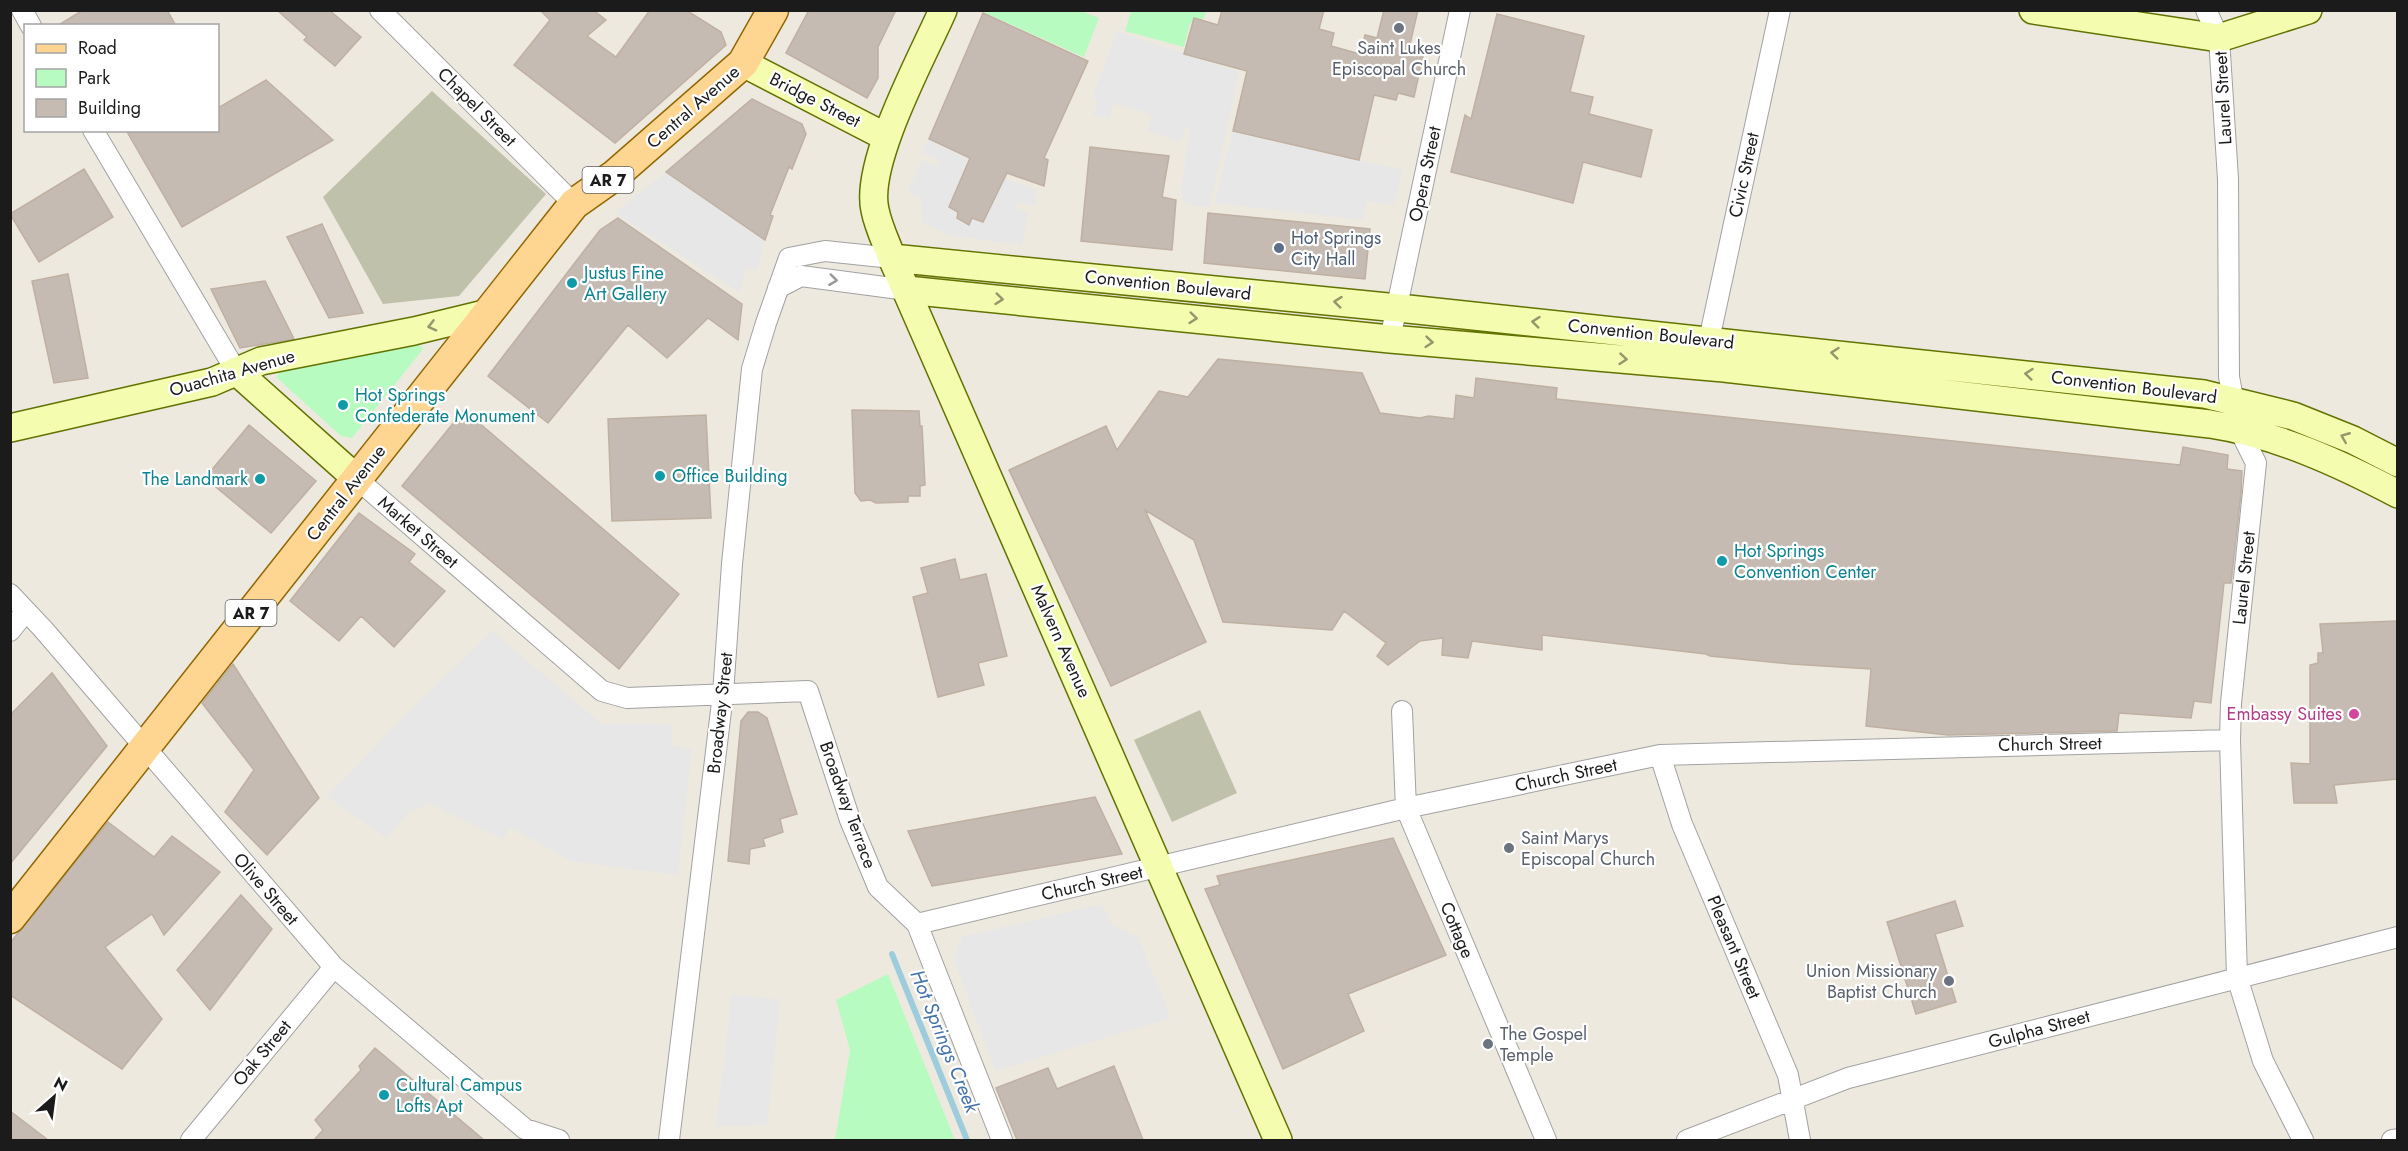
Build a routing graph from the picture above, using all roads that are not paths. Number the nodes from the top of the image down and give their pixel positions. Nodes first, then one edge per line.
1 (22, 10) edge
2 (380, 10) edge
3 (773, 10) edge
4 (943, 10) edge
5 (1460, 10) edge
6 (1780, 10) edge
7 (2033, 10) edge
8 (2206, 10) edge
9 (2308, 10) edge
10 (30, 24) edge
11 (2219, 38) junction
12 (743, 63) junction
13 (94, 132) edge
14 (886, 137) junction
15 (574, 204) junction
16 (892, 258) junction
17 (778, 288) junction
18 (907, 290) junction
19 (1396, 308) junction
20 (489, 313) junction
21 (1390, 339) junction
22 (1708, 340) junction
23 (236, 371) junction
24 (2232, 400) junction
25 (10, 428) edge
26 (2239, 429) junction
27 (2397, 463) edge
28 (357, 479) junction
29 (2397, 494) edge
30 (10, 594) edge
31 (26, 611) junction
32 (10, 631) edge
33 (808, 691) joint
34 (723, 694) junction
35 (1402, 711) dead end
36 (2230, 740) junction
37 (144, 746) junction
38 (1660, 755) junction
39 (1406, 808) junction
40 (1160, 867) junction
41 (10, 918) edge
42 (917, 924) junction
43 (2397, 937) edge
44 (334, 967) junction
45 (2237, 977) junction
46 (1793, 1098) junction
47 (524, 1135) edge
48 (1272, 1139) edge
49 (2397, 1139) edge
50 (192, 1140) edge
51 (559, 1140) edge
52 (669, 1140) edge
53 (1002, 1140) edge
54 (1546, 1140) edge
55 (1687, 1140) edge
56 (1800, 1140) edge
57 (2303, 1140) edge
58 (2392, 1140) edge

1 - 10 street
2 - 15 street, Chapel Street
3 - 12 main road, Central Avenue / AR 7
4 - 14 street, Malvern Avenue
5 - 19 street, Opera Street
6 - 22 street, Civic Street
7 - 11 street
8 - 11 street, Laurel Street
9 - 11 street
11 - 24 street, Laurel Street
12 - 14 street, Bridge Street
12 - 15 main road, Central Avenue / AR 7
13 - 23 street, Market Street
14 - 16 street, Malvern Avenue
15 - 20 main road, Central Avenue / AR 7
16 - 17 street, Broadway Street
16 - 18 street, Malvern Avenue
19 -> 16 street, Convention Boulevard
17 -> 18 street
17 - 34 street, Broadway Street
18 -> 21 street, Convention Boulevard
18 - 40 street, Malvern Avenue
19 - 21 street, Opera Street
22 -> 19 street, Convention Boulevard
20 -> 23 street, Ouachita Avenue
20 - 28 main road, Central Avenue / AR 7
21 -> 26 street, Convention Boulevard
24 -> 22 street, Convention Boulevard
23 - 25 street, Ouachita Avenue
23 - 28 street, Market Street
24 - 26 street, Laurel Street
27 -> 24 street, Convention Boulevard
26 - 29 street, Convention Boulevard
26 - 36 street, Laurel Street
28 - 34 street, Market Street
28 - 37 main road, Central Avenue / AR 7
30 - 31 street, Olive Street
31 - 32 street
31 - 37 street, Olive Street
33 - 34 street, Market Street
33 - 42 street, Broadway Terrace
34 - 52 street, Broadway Street
35 - 39 street, Cottage
36 - 38 street, Church Street
36 - 45 street, Laurel Street
37 - 41 main road, Central Avenue / AR 7
37 - 44 street, Olive Street
38 - 39 street, Church Street
38 - 46 street, Pleasant Street
39 - 40 street, Church Street
39 - 54 street, Cottage
40 - 42 street, Church Street
40 - 48 street, Malvern Avenue
42 - 53 street, Broadway Terrace
43 - 45 street, Gulpha Street
44 - 47 street, Olive Street
44 - 50 street, Oak Street
45 - 46 street, Gulpha Street
45 - 57 street, Laurel Street
46 - 55 street, Gulpha Street
46 - 56 street, Pleasant Street
47 - 51 street, Olive Street
49 - 58 street

